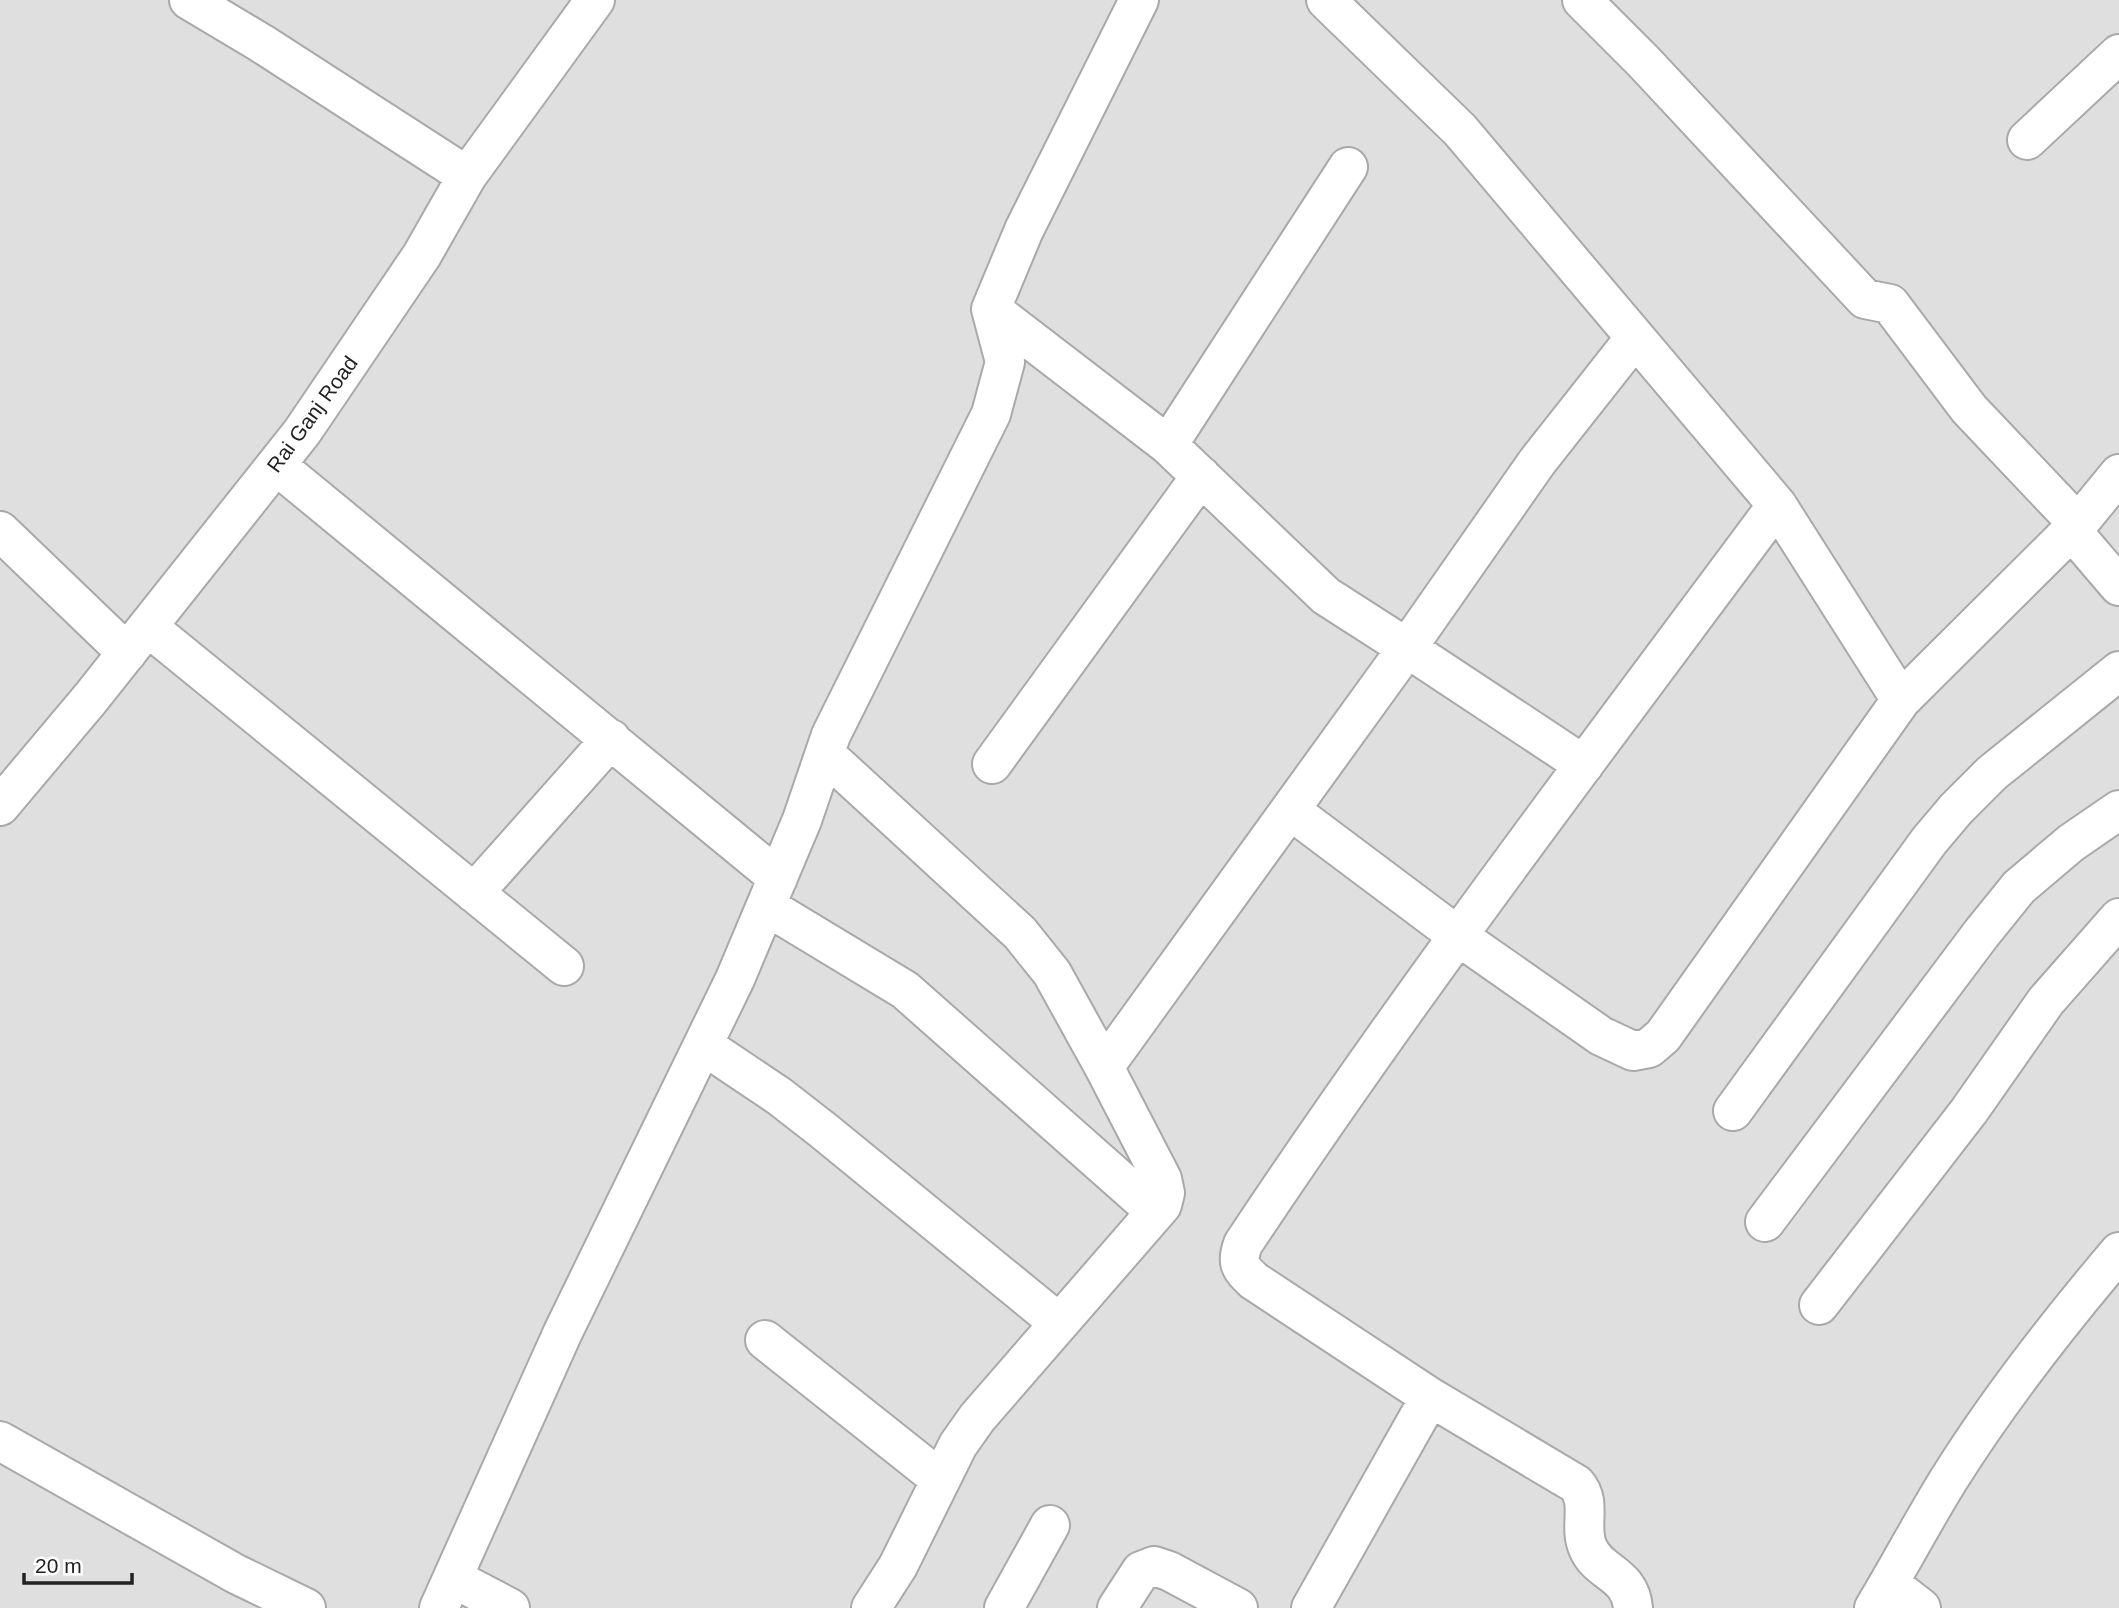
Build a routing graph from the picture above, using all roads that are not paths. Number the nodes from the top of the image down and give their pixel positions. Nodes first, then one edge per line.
1 (189, 0) edge
2 (595, 0) edge
3 (1139, 0) edge
4 (1326, 0) edge
5 (1582, 0) edge
6 (2119, 54) edge
7 (2027, 140) dead end
8 (1348, 167) dead end
9 (467, 176) junction
10 (991, 309) junction
11 (1634, 339) junction
12 (1168, 445) junction
13 (276, 465) junction
14 (2119, 474) edge
15 (1201, 476) junction
16 (1777, 505) junction
17 (2075, 528) junction
18 (0, 531) edge
19 (2119, 586) edge
20 (137, 640) junction
21 (1407, 648) junction
22 (2119, 671) edge
23 (1901, 700) junction
24 (611, 739) junction
25 (825, 754) junction
26 (992, 764) dead end
27 (1584, 765) junction
28 (0, 806) edge
29 (1290, 810) junction
30 (2119, 810) edge
31 (772, 892) junction
32 (474, 893) junction
33 (2119, 918) edge
34 (1458, 936) junction
35 (564, 966) dead end
36 (703, 1045) junction
37 (1104, 1067) junction
38 (1733, 1111) dead end
39 (1156, 1212) junction
40 (1765, 1222) dead end
41 (2119, 1252) edge
42 (1819, 1305) dead end
43 (1059, 1323) junction
44 (765, 1340) dead end
45 (1430, 1397) junction
46 (0, 1441) edge
47 (940, 1479) junction
48 (1050, 1525) dead end
49 (446, 1593) edge
50 (1881, 1596) edge
51 (306, 1608) edge
52 (510, 1608) edge
53 (871, 1608) edge
54 (1003, 1608) edge
55 (1117, 1608) edge
56 (1238, 1608) edge
57 (1311, 1608) edge
58 (1633, 1608) edge
59 (1921, 1608) edge

1 - 9 street
2 - 9 street, Rai Ganj Road
3 - 10 street
4 - 11 street
5 - 17 street
6 - 7 street
8 - 12 street
9 - 13 street, Rai Ganj Road
10 - 12 street
10 - 25 street
11 - 16 street
11 - 21 street
12 - 15 street
13 - 20 street, Rai Ganj Road
13 - 24 street
14 - 17 street
15 - 21 street
15 - 26 street
16 - 23 street
16 - 27 street
17 - 19 street
17 - 23 street
18 - 20 street
20 - 28 street, Rai Ganj Road
20 - 32 street
21 - 27 street
21 - 29 street
22 - 38 street
23 - 34 street
24 - 31 street
24 - 32 street
25 - 31 street
25 - 37 street
27 - 34 street
29 - 34 street
29 - 37 street
30 - 40 street
31 - 36 street
31 - 39 street
32 - 35 street
33 - 42 street
34 - 45 street
36 - 43 street
36 - 49 street
37 - 39 street
39 - 43 street
41 - 50 street
43 - 47 street
44 - 47 street
45 - 57 street
45 - 58 street
46 - 51 street
47 - 53 street
48 - 54 street
49 - 52 street
50 - 59 street
55 - 56 street

